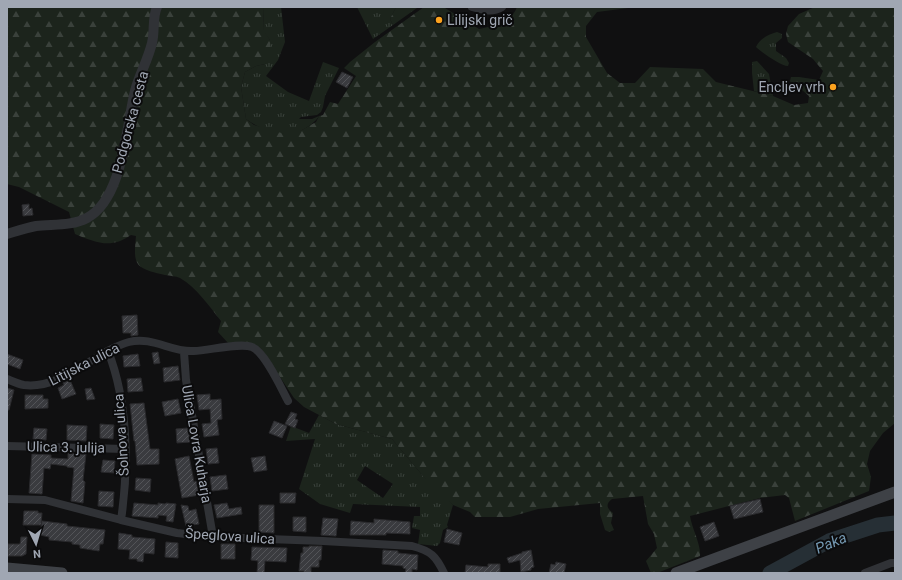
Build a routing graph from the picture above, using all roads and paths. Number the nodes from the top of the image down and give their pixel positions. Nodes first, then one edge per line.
1 (157, 7) edge
2 (472, 7) edge
3 (502, 7) edge
4 (7, 234) edge
5 (108, 351) junction
6 (184, 352) junction
7 (7, 379) edge
8 (288, 401) dead end
9 (7, 446) edge
10 (125, 448) junction
11 (895, 492) edge
12 (7, 499) edge
13 (121, 520) junction
14 (213, 537) junction
15 (895, 563) edge
16 (7, 568) edge
17 (62, 573) edge
18 (444, 573) edge
19 (676, 573) edge
20 (865, 573) edge

1 - 4 street, Podgorska cesta
2 - 3 street
5 - 6 street, Litijska ulica
5 - 7 street, Litijska ulica
5 - 10 street, Šolnova ulica
6 - 8 street
6 - 14 street, Ulica Lovra Kuharja
9 - 10 street, Ulica 3. julija
10 - 13 street, Šolnova ulica
11 - 19 main road
12 - 13 street, Špeglova ulica
13 - 14 street, Špeglova ulica
14 - 18 street, Špeglova ulica
15 - 20 street
16 - 17 main road

